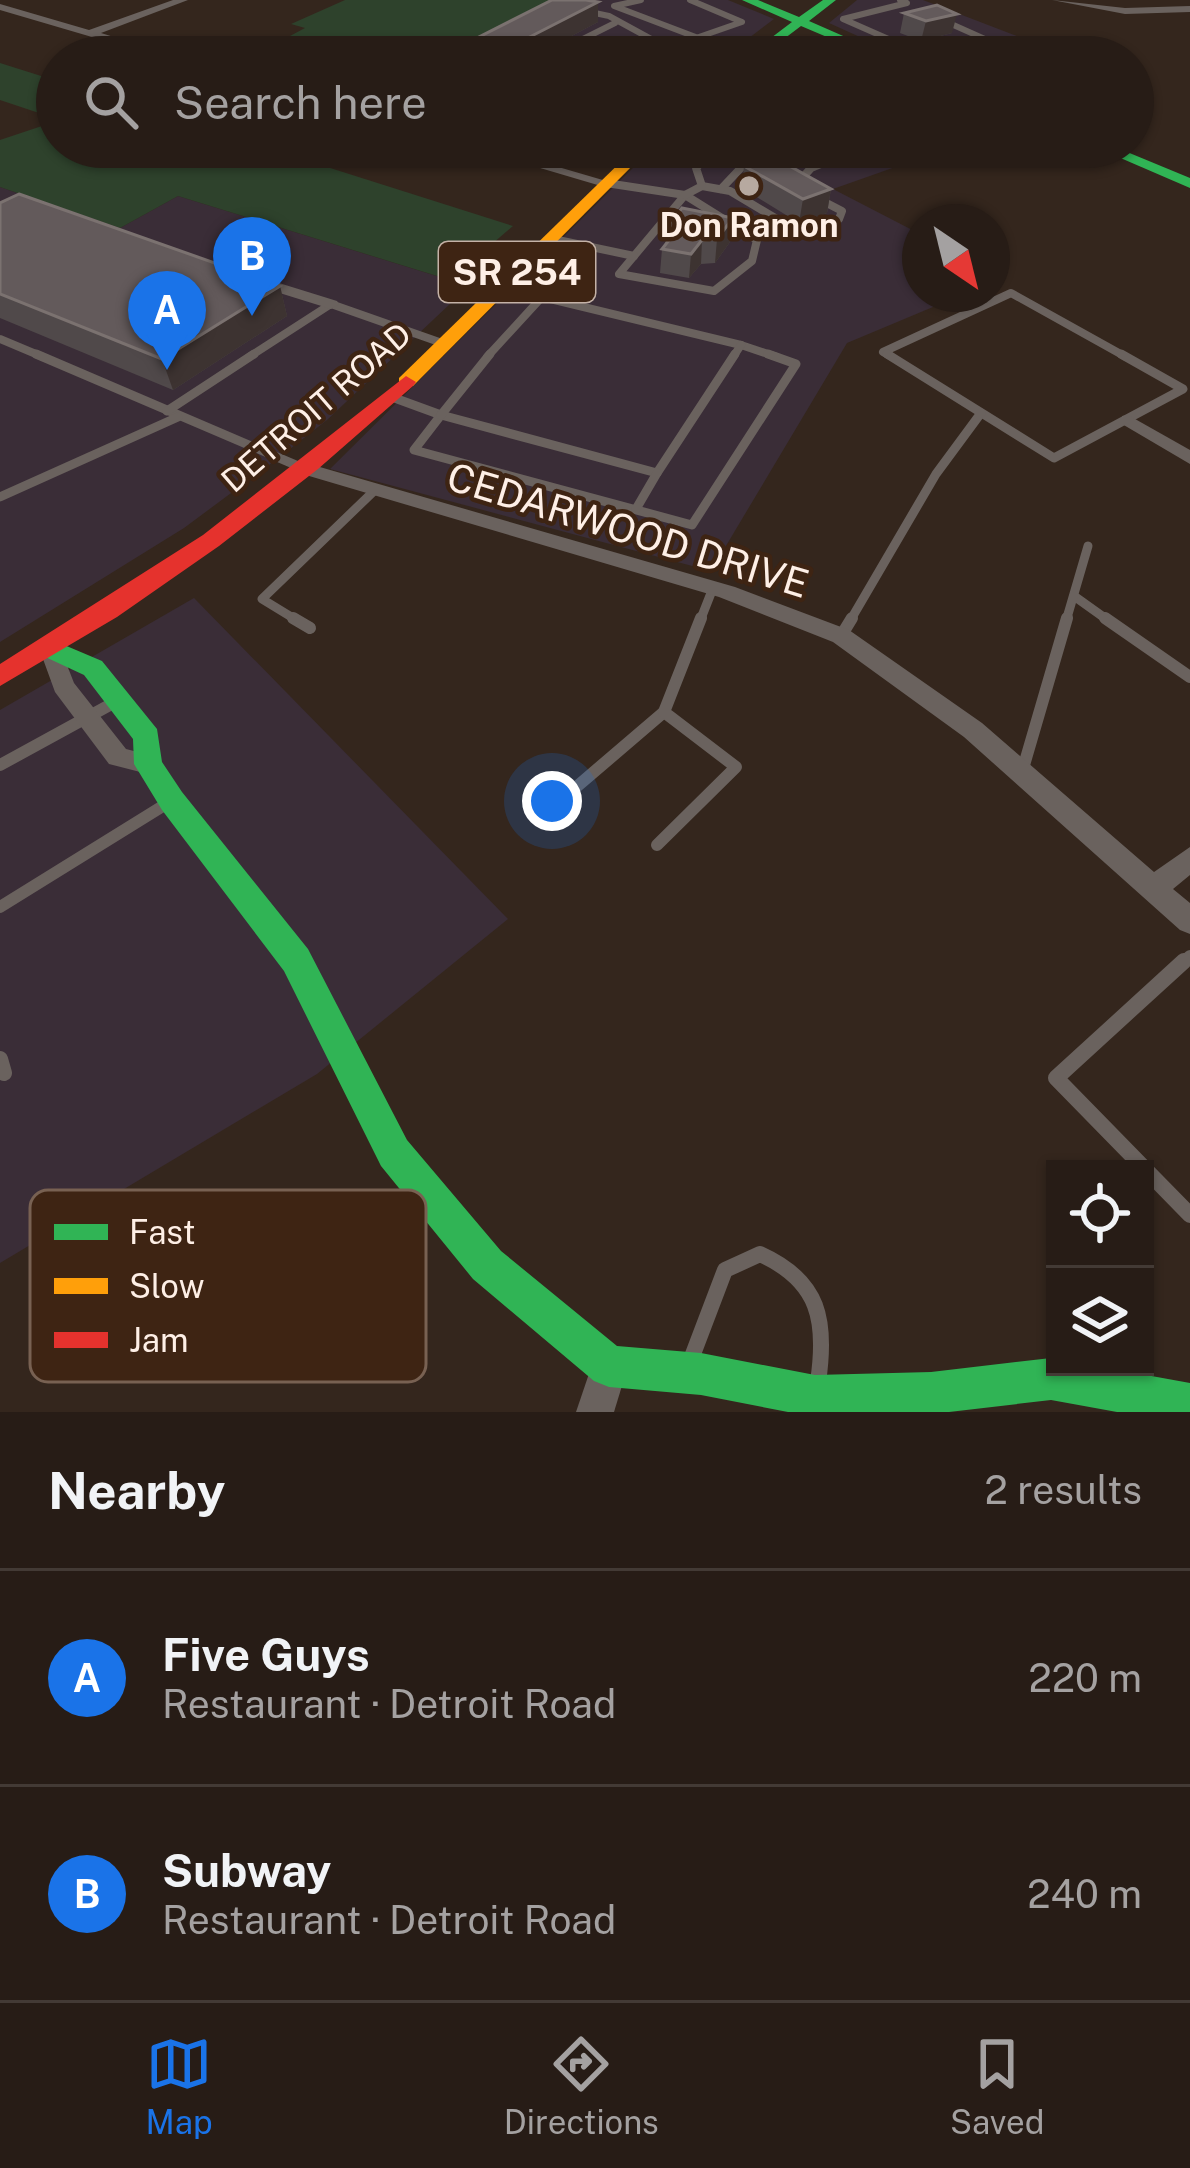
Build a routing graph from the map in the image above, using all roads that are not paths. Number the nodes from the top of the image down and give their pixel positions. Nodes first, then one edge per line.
1 (183, 0) edge
2 (641, 0) edge
3 (690, 0) edge
4 (830, 0) edge
5 (1057, 0) edge
6 (754, 1) edge
7 (903, 1) edge
8 (614, 6) junction
9 (0, 7) edge
10 (575, 9) edge
11 (923, 9) edge
12 (1190, 9) edge
13 (590, 12) junction
14 (933, 17) edge
15 (800, 22) junction
16 (615, 23) junction
17 (893, 27) dead end
18 (90, 33) junction
19 (100, 36) edge
20 (589, 36) edge
21 (641, 36) edge
22 (690, 36) edge
23 (701, 36) edge
24 (781, 36) edge
25 (843, 36) edge
26 (865, 36) edge
27 (889, 36) edge
28 (973, 36) edge
29 (552, 168) edge
30 (622, 168) edge
31 (696, 168) edge
32 (741, 168) edge
33 (811, 168) edge
34 (1153, 168) edge
35 (607, 183) junction
36 (1190, 183) edge
37 (702, 186) junction
38 (721, 189) junction
39 (685, 196) junction
40 (553, 239) junction
41 (634, 256) junction
42 (225, 272) edge
43 (500, 288) junction
44 (542, 297) junction
45 (331, 304) junction
46 (0, 339) edge
47 (443, 343) junction
48 (741, 345) junction
49 (388, 396) junction
50 (981, 413) junction
51 (172, 414) junction
52 (440, 415) junction
53 (1128, 420) junction
54 (1190, 458) edge
55 (306, 469) junction
56 (657, 473) junction
57 (375, 490) junction
58 (0, 497) edge
59 (636, 509) junction
60 (1088, 546) dead end
61 (712, 588) junction
62 (1075, 596) junction
63 (310, 628) dead end
64 (841, 636) junction
65 (50, 648) junction
66 (0, 676) edge
67 (1190, 677) edge
68 (118, 701) junction
69 (664, 712) junction
70 (87, 718) junction
71 (148, 764) junction
72 (0, 765) edge
73 (1022, 773) junction
74 (574, 789) dead end
75 (172, 801) junction
76 (657, 845) dead end
77 (1190, 859) edge
78 (1153, 889) junction
79 (0, 908) edge
80 (1190, 921) edge
81 (1190, 956) edge
82 (1136, 1160) edge
83 (1154, 1178) edge
84 (425, 1190) edge
85 (426, 1192) edge
86 (1190, 1215) edge
87 (609, 1366) junction
88 (686, 1373) junction
89 (813, 1404) edge
90 (1171, 1404) edge
91 (595, 1412) edge

1 - 18 street
2 - 8 lane
3 - 23 lane
4 - 15 main road
5 - 12 street
6 - 15 main road
7 - 11 lane
7 - 26 lane
8 - 13 lane
8 - 22 lane
9 - 18 street
10 - 13 lane
13 - 16 lane
14 - 28 lane
15 - 24 main road
15 - 25 main road
16 - 20 lane
16 - 21 lane
17 - 27 lane
18 - 19 street
29 - 35 street
30 - 35 main road, DETROIT ROAD / SR 254
31 - 37 lane
32 - 38 lane
33 - 38 lane
34 - 36 main road
35 - 39 lane
35 - 40 main road, DETROIT ROAD / SR 254
37 - 38 lane
37 - 39 lane
39 - 41 lane
39 - 41 lane
40 - 41 lane
40 - 43 main road, DETROIT ROAD / SR 254
42 - 45 street
43 - 44 lane
43 - 47 main road, DETROIT ROAD / SR 254
44 - 48 lane
44 - 52 lane
45 - 47 lane
45 - 51 lane
46 - 51 lane
47 - 49 main road, DETROIT ROAD / SR 254
48 - 56 lane
48 - 59 lane
49 - 52 lane
49 - 55 main road, DETROIT ROAD / SR 254
50 - 53 lane
50 - 53 lane
50 - 64 lane
51 - 55 lane
51 - 58 lane
52 - 56 lane
52 - 59 lane
53 - 54 street
55 - 57 street, CEDARWOOD DRIVE
55 - 65 main road, DETROIT ROAD / SR 254
56 - 59 lane
57 - 61 street, CEDARWOOD DRIVE
57 - 63 lane
60 - 62 lane
61 - 64 street, CEDARWOOD DRIVE
61 - 69 lane
62 - 67 lane
62 - 73 lane
64 - 73 street, CEDARWOOD DRIVE
65 - 66 main road, DETROIT ROAD / SR 254
65 - 68 main road
65 - 70 street
68 - 70 lane
68 - 71 main road
69 - 74 lane
69 - 76 lane
70 - 71 street
70 - 72 lane
71 - 75 main road
73 - 78 street, CEDARWOOD DRIVE
75 - 79 lane
75 - 84 main road
77 - 78 street
78 - 80 street, CEDARWOOD DRIVE
81 - 82 lane
83 - 86 lane
85 - 87 main road
87 - 88 main road
87 - 91 street
88 - 89 main road
88 - 89 lane
89 - 90 main road

